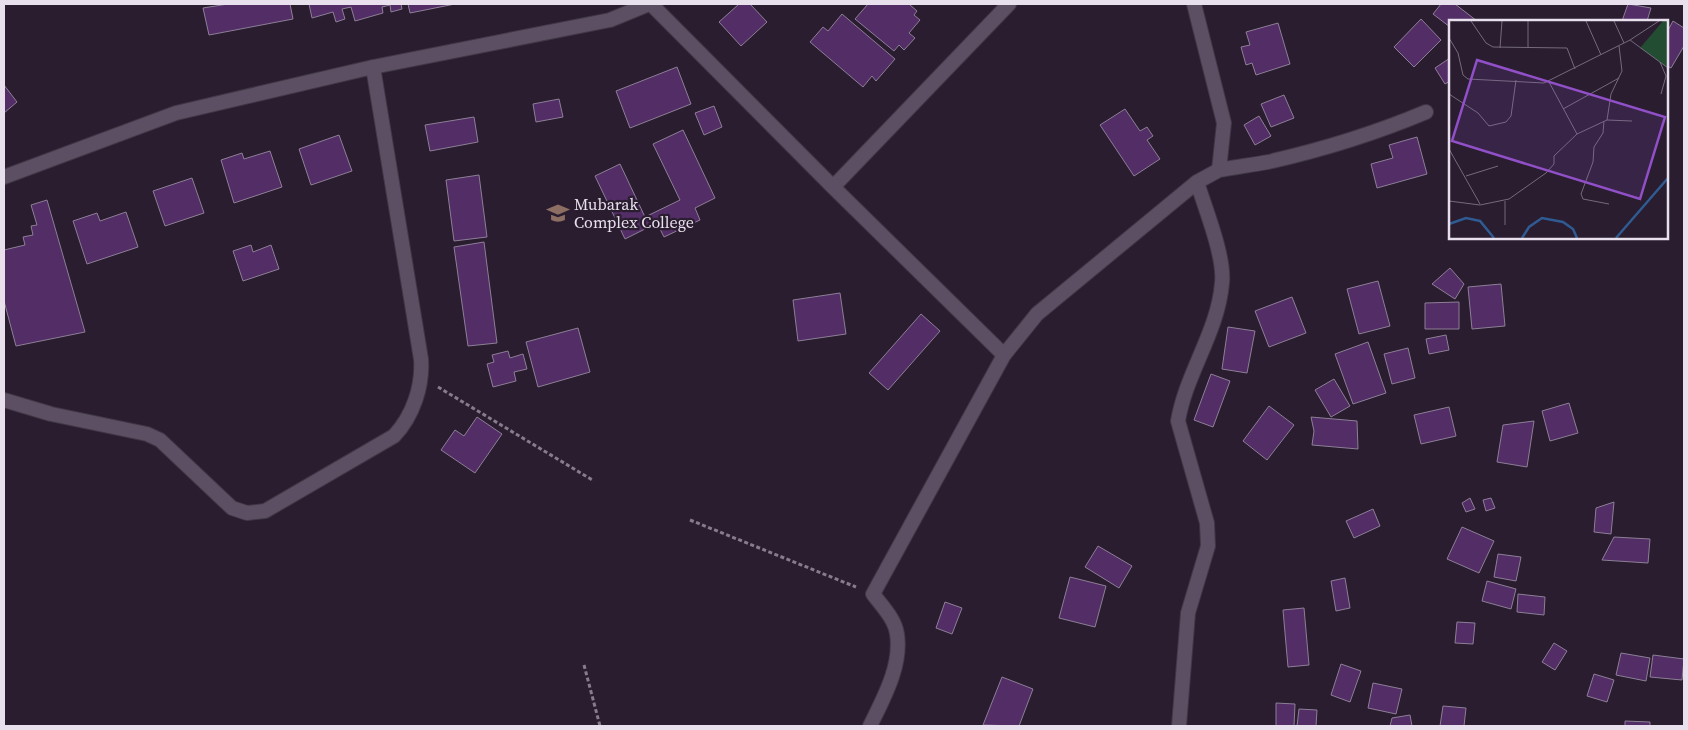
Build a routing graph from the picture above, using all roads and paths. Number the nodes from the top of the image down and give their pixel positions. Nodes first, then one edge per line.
1 (650, 4) edge
2 (1009, 4) edge
3 (1194, 4) edge
4 (372, 67) junction
5 (1426, 112) dead end
6 (1219, 170) junction
7 (4, 177) edge
8 (1197, 182) junction
9 (833, 187) junction
10 (1004, 355) junction
11 (422, 378) junction
12 (4, 400) edge
13 (594, 481) dead end
14 (690, 520) dead end
15 (873, 594) junction
16 (584, 665) dead end
17 (600, 726) edge
18 (870, 726) edge
19 (1179, 726) edge

1 - 4 street
1 - 9 street
2 - 9 street
3 - 6 street
4 - 7 street
4 - 11 street
5 - 6 street
6 - 8 street
8 - 10 street
8 - 19 street
9 - 10 street
10 - 15 street
11 - 12 street
11 - 13 path
14 - 15 path
15 - 18 street
16 - 17 path

